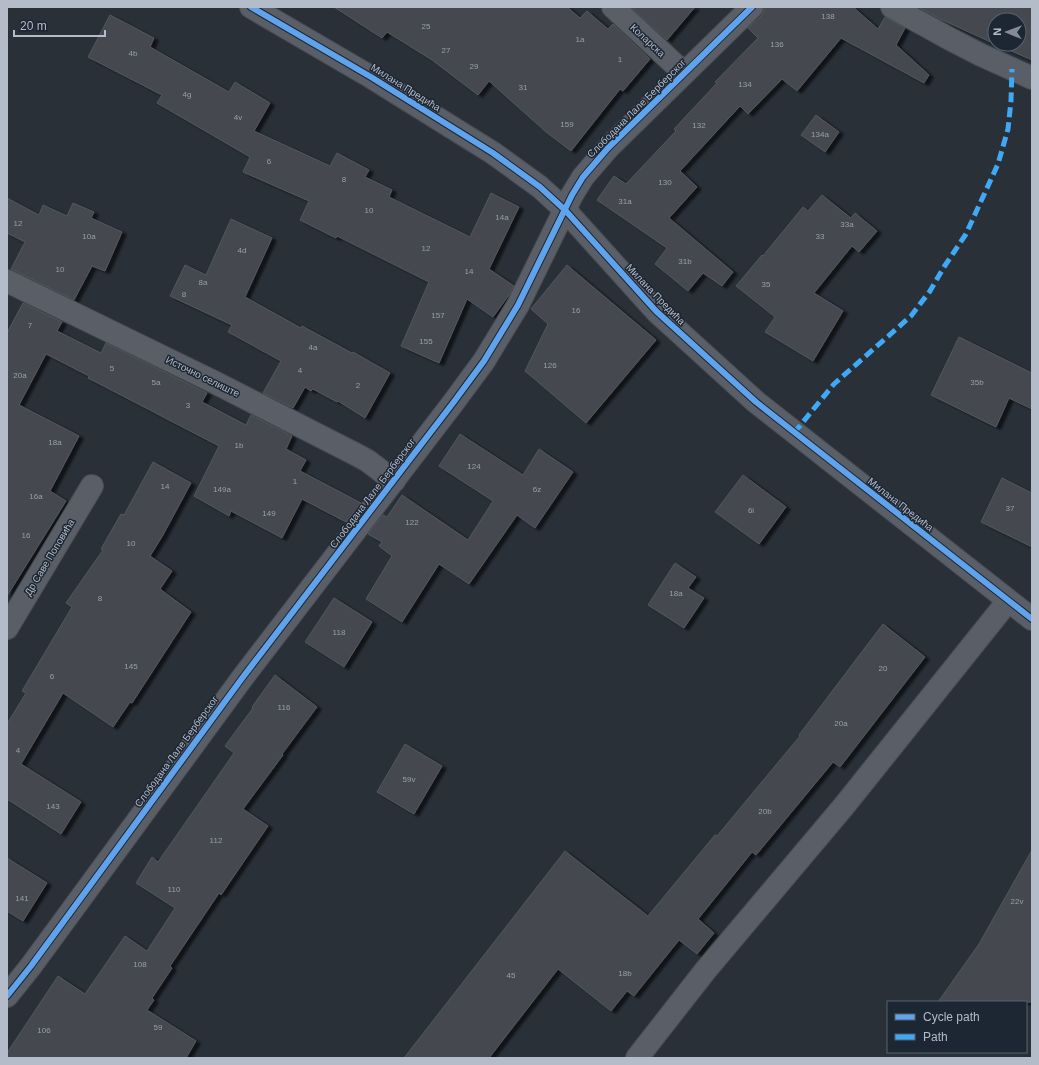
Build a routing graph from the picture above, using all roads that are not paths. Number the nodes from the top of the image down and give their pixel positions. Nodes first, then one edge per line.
1 (251, 7) edge
2 (613, 7) edge
3 (752, 7) edge
4 (892, 7) edge
5 (684, 74) junction
6 (1032, 78) edge
7 (565, 210) junction
8 (7, 281) edge
9 (394, 481) junction
10 (92, 486) dead end
11 (1008, 601) junction
12 (1032, 619) edge
13 (7, 628) edge
14 (7, 996) edge
15 (637, 1058) edge

1 - 7 street, Милана Предића
2 - 5 street, Коларска
3 - 5 street, Слободана Лале Берберског
4 - 6 street
5 - 7 street, Слободана Лале Берберског
7 - 9 street, Слободана Лале Берберског
7 - 11 street, Милана Предића
8 - 9 street, Источно селиште
9 - 14 street, Слободана Лале Берберског
10 - 13 street, Др Саве Поповића
11 - 12 street, Милана Предића
11 - 15 street

